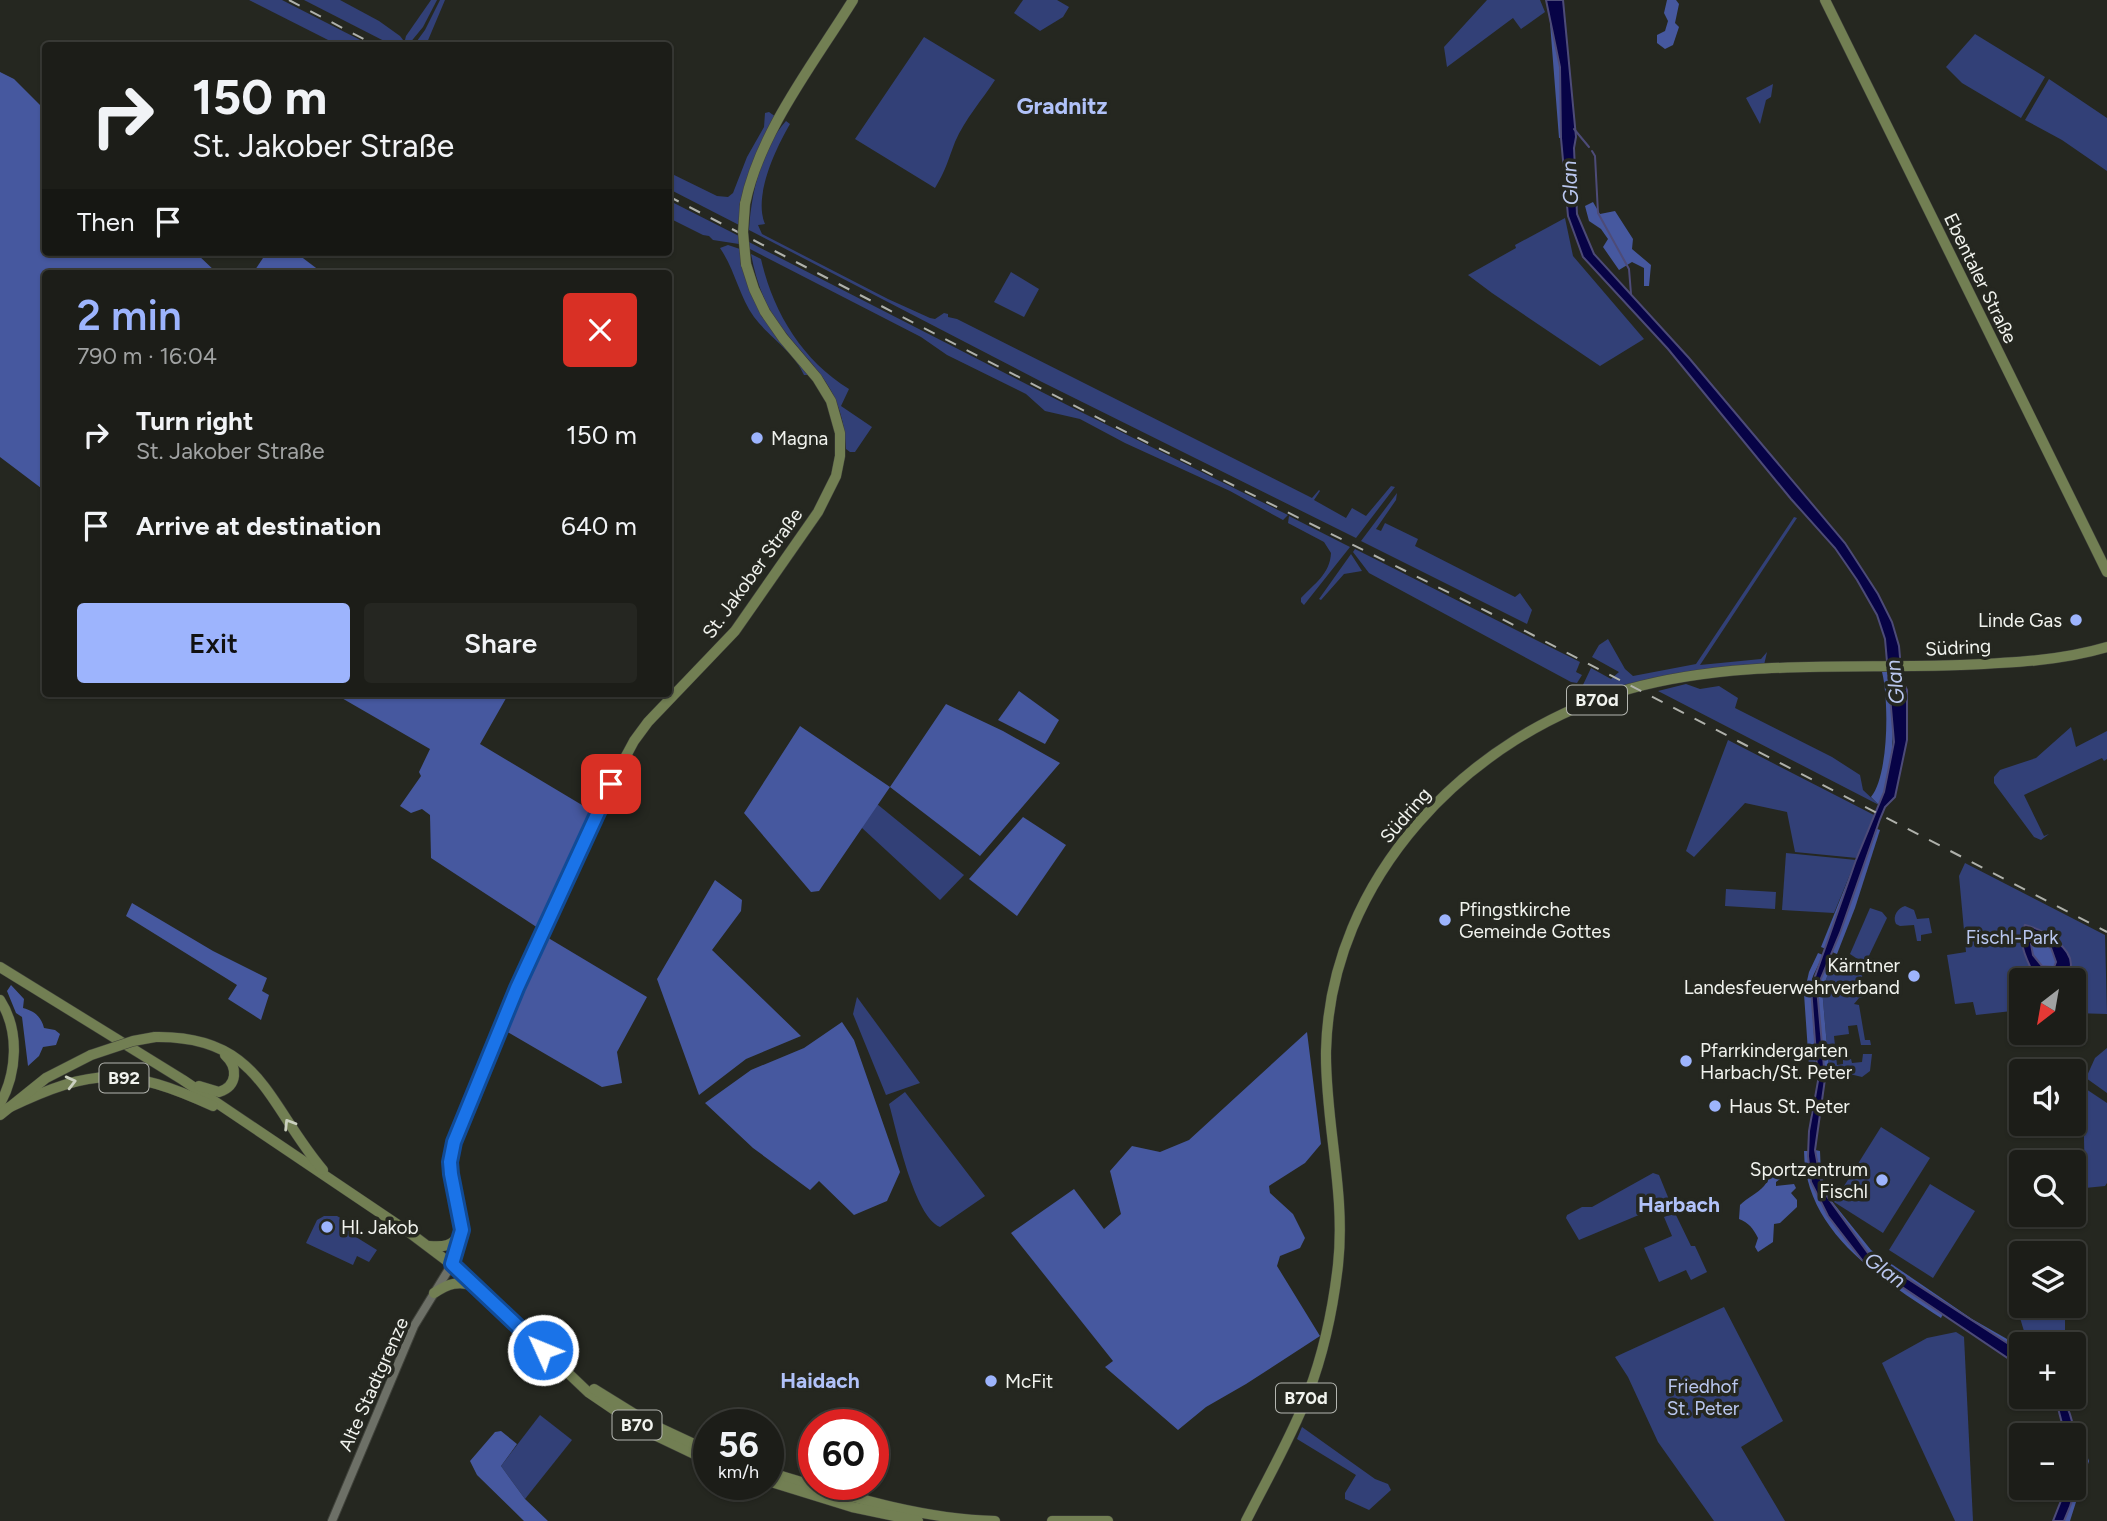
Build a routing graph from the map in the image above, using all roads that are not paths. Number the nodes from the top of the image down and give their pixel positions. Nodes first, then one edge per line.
1 (853, 0) edge
2 (1825, 0) edge
3 (2107, 572) edge
4 (2107, 647) edge
5 (0, 967) edge
6 (0, 1000) edge
7 (218, 1047) junction
8 (183, 1080) junction
9 (3, 1109) edge
10 (237, 1118) junction
11 (330, 1179) junction
12 (462, 1230) junction
13 (427, 1245) junction
14 (452, 1264) junction
15 (478, 1287) junction
16 (434, 1293) junction
17 (575, 1379) junction
18 (678, 1437) junction
19 (666, 1442) junction
20 (693, 1447) edge
21 (693, 1452) edge
22 (847, 1500) edge
23 (883, 1510) junction
24 (1251, 1517) edge
25 (332, 1521) edge
26 (918, 1521) edge
27 (995, 1521) edge
28 (1052, 1521) edge
29 (1108, 1521) edge
30 (1239, 1521) edge

1 - 12 main road, St. Jakober Straße, bridge
2 - 3 main road, Ebentaler Straße
4 - 24 main road, Südring / B70d
5 - 8 main road, B70
6 - 9 main road
7 - 8 main road
7 - 9 main road, B92, bridge
11 -> 7 main road, B92
8 - 10 main road, B70
9 -> 10 main road, B92
10 - 11 main road, B70
11 - 13 main road, B70
12 - 13 main road
12 - 14 main road, St. Jakober Straße
13 - 14 main road, B70
14 - 15 main road, B70
14 - 16 street, Alte Stadtgrenze
15 - 16 main road
15 - 17 main road, B70
16 - 25 street, Alte Stadtgrenze
17 - 18 main road, B70
17 - 19 main road, B70
18 - 19 main road
18 - 20 main road, B70
19 - 21 main road, B70
22 - 23 main road
23 - 26 main road
23 - 27 main road
24 - 30 main road
28 - 29 main road

